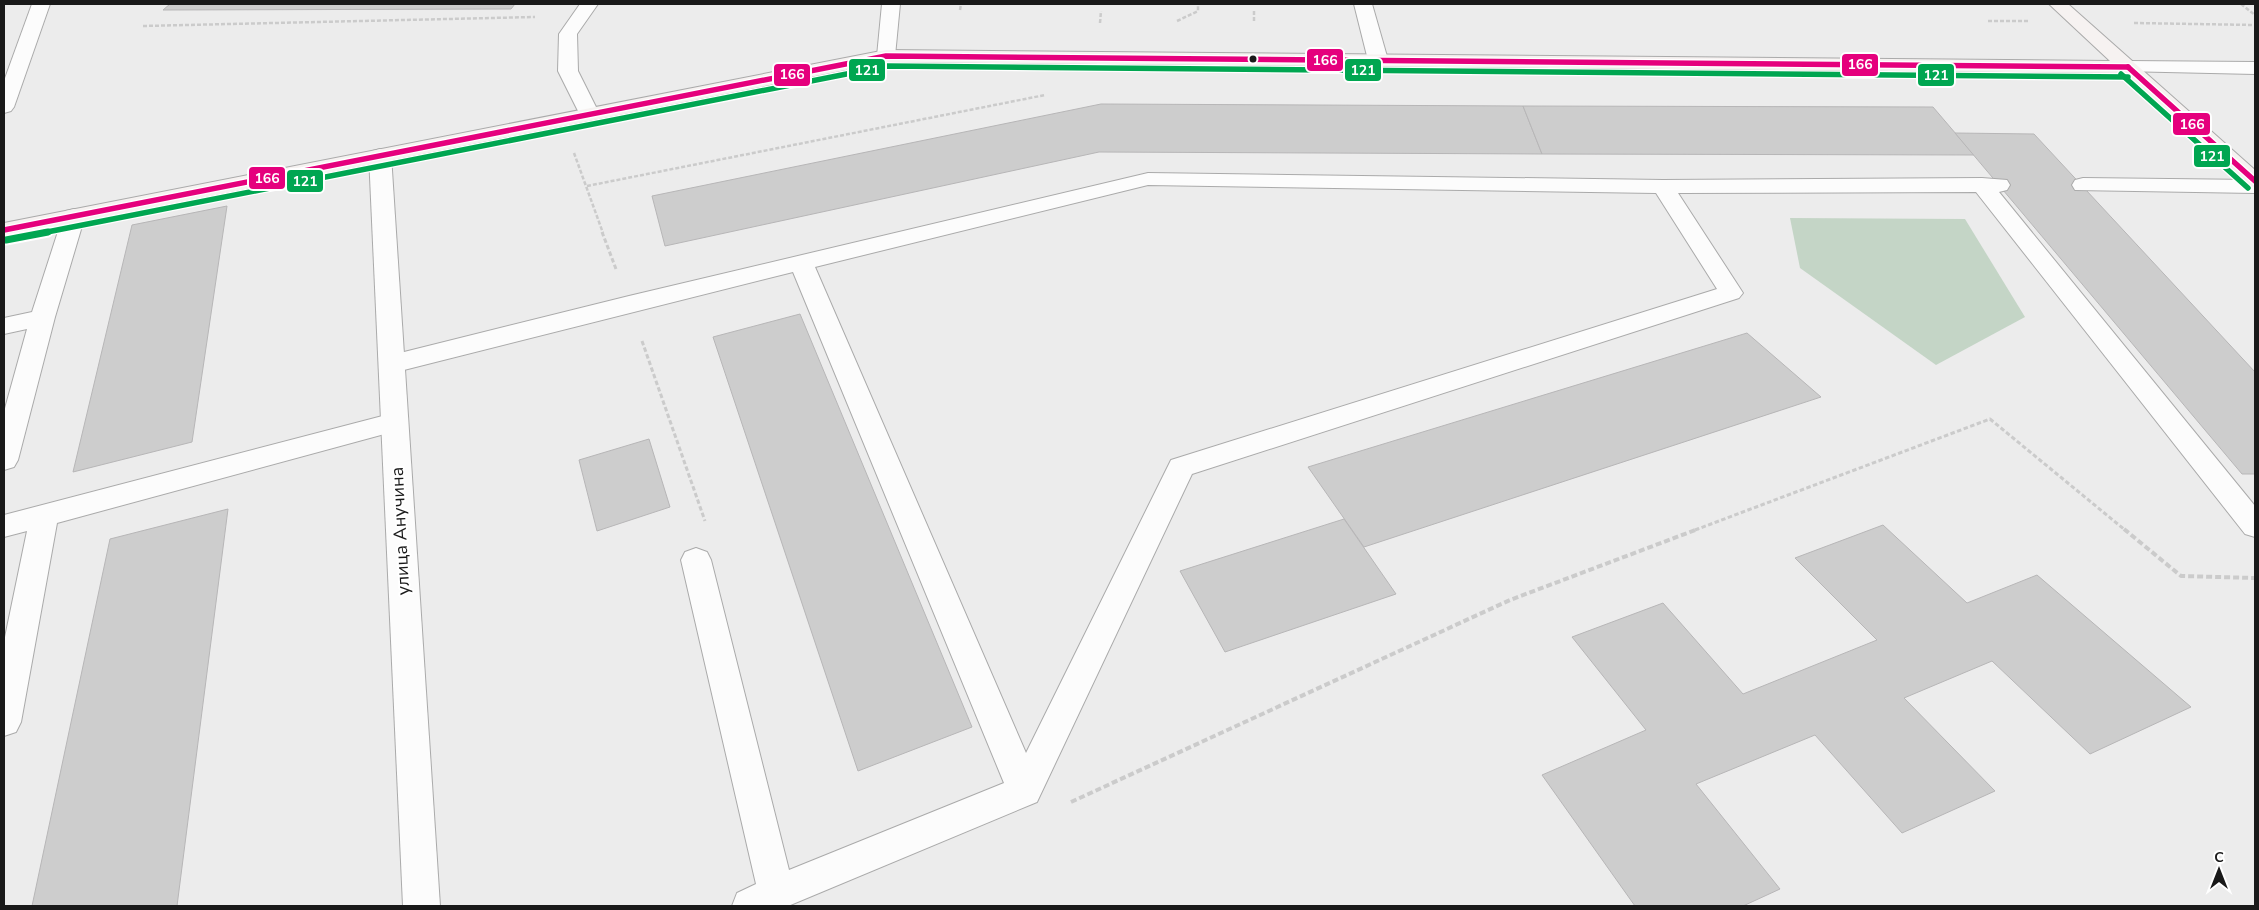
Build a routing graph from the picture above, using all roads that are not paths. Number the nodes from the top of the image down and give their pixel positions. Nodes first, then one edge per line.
1 (41, 4) edge
2 (891, 4) edge
3 (1363, 4) edge
4 (2058, 4) edge
5 (585, 10) edge
6 (886, 56) junction
7 (1378, 60) junction
8 (2128, 67) junction
9 (2255, 68) edge
10 (4, 107) edge
11 (589, 113) junction
12 (380, 155) junction
13 (2255, 181) edge
14 (2083, 186) dead end
15 (1663, 187) junction
16 (2255, 187) edge
17 (74, 216) junction
18 (4, 230) edge
19 (802, 264) junction
20 (43, 317) junction
21 (4, 326) edge
22 (392, 364) junction
23 (394, 422) junction
24 (4, 460) edge
25 (44, 516) junction
26 (4, 526) edge
27 (2255, 526) edge
28 (696, 560) dead end
29 (4, 722) edge
30 (1025, 791) junction
31 (763, 900) edge
32 (422, 906) edge

1 - 10 street
2 - 6 street
3 - 7 street
4 - 8 street
5 - 11 street
6 - 7 street
6 - 11 street
7 - 8 street
8 - 9 street
8 - 13 street
11 - 12 street
12 - 17 street
12 - 22 street, улица Анучина
14 - 16 street
15 - 19 street
15 - 27 street
15 - 30 street
17 - 18 street
17 - 20 street
19 - 22 street
19 - 30 street
20 - 21 street
20 - 24 street
22 - 23 street, улица Анучина
23 - 25 street
23 - 32 street, улица Анучина
25 - 26 street
25 - 29 street
28 - 31 street
30 - 31 street

